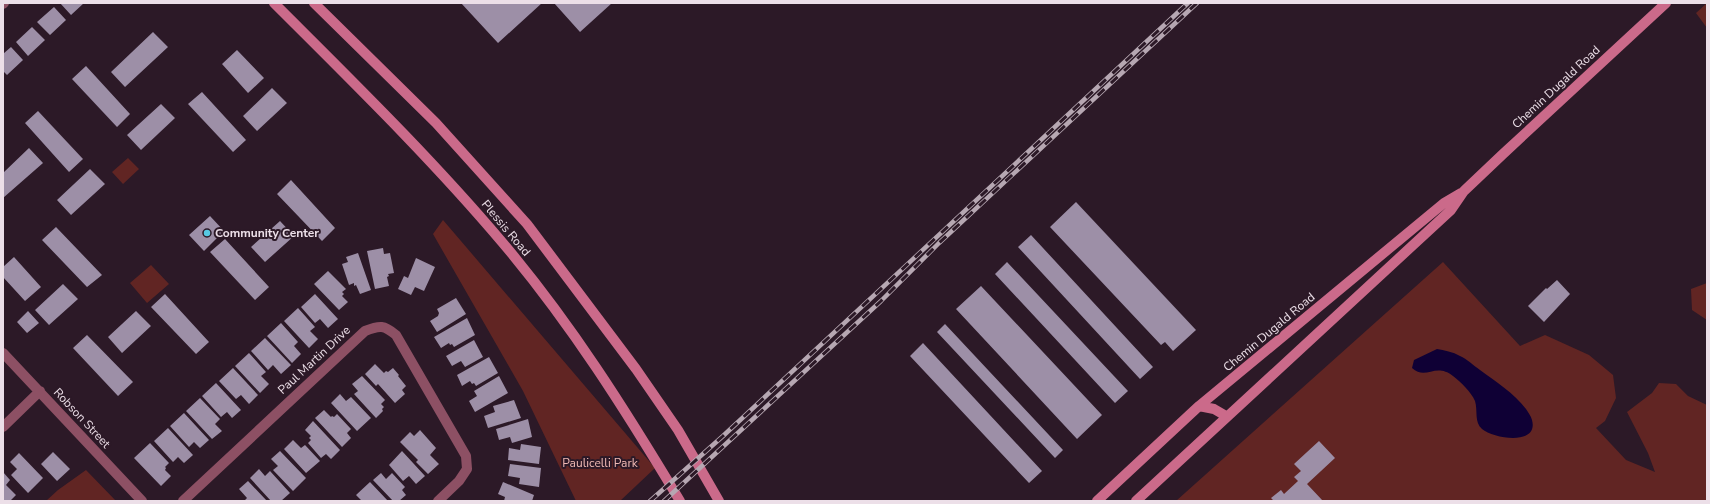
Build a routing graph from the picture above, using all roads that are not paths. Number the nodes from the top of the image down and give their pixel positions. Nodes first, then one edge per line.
1 (274, 3) edge
2 (314, 3) edge
3 (1666, 3) edge
4 (1464, 191) junction
5 (3, 353) edge
6 (40, 392) junction
7 (1199, 406) junction
8 (1226, 416) junction
9 (3, 427) edge
10 (142, 501) edge
11 (183, 501) edge
12 (438, 501) edge
13 (680, 501) edge
14 (719, 501) edge
15 (1097, 501) edge
16 (1136, 501) edge

1 - 13 main road, Plessis Road
2 - 14 main road, Plessis Road
3 - 4 main road, Chemin Dugald Road
4 - 7 main road, Chemin Dugald Road
4 - 8 main road, Chemin Dugald Road
5 - 6 street, Robson Street
6 - 9 street
6 - 10 street, Robson Street
7 - 8 main road
7 - 15 main road, Chemin Dugald Road
8 - 16 main road, Chemin Dugald Road
11 - 12 street, Paul Martin Drive

